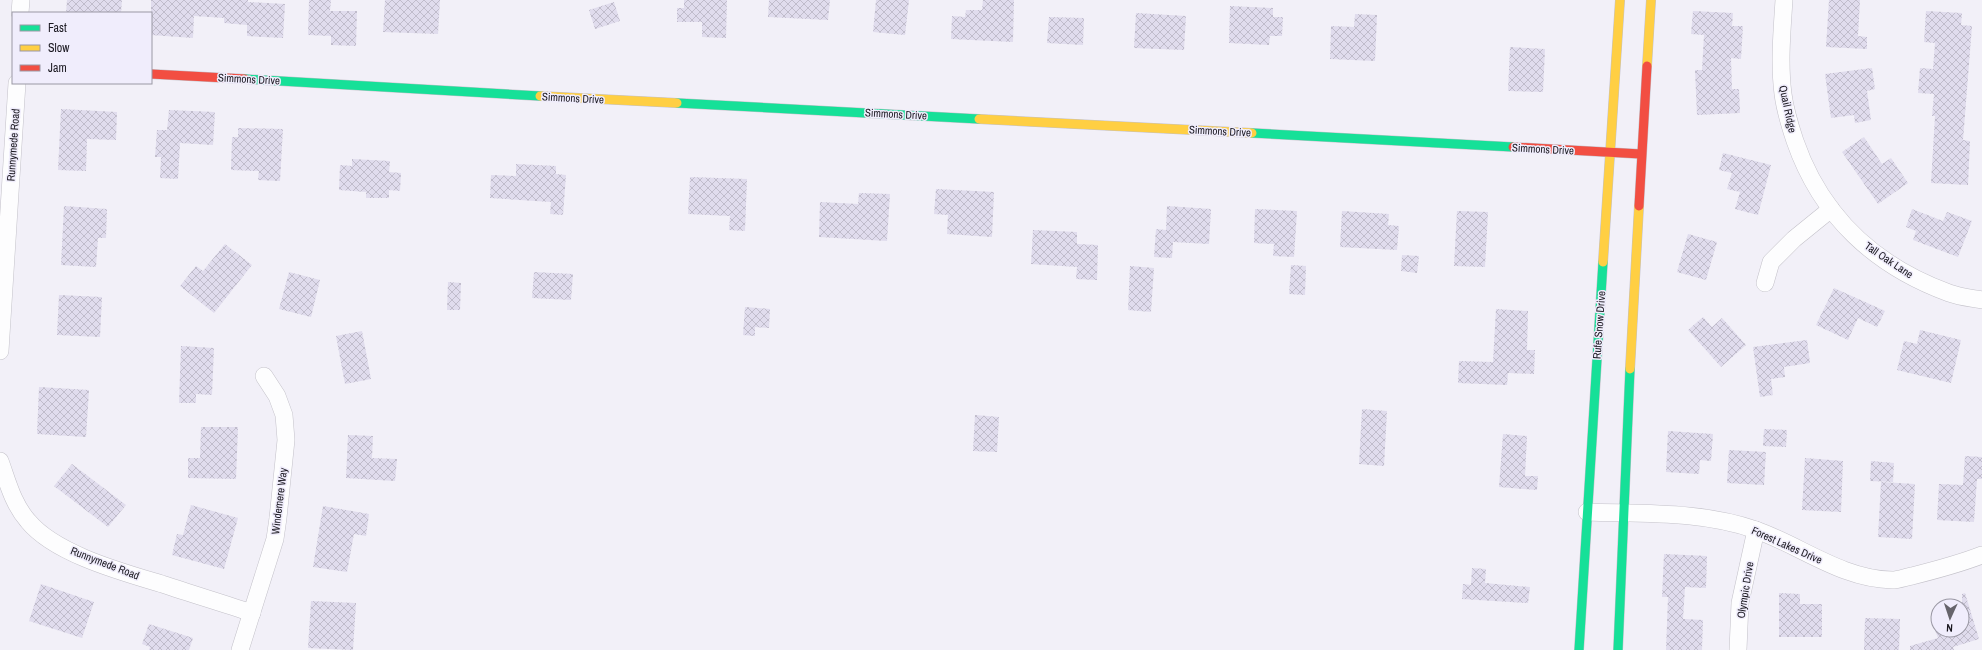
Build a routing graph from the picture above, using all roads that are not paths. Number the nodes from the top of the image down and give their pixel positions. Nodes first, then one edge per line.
1 (21, 0) edge
2 (1620, 0) edge
3 (1651, 0) edge
4 (1784, 0) edge
5 (20, 12) edge
6 (152, 74) edge
7 (17, 84) edge
8 (1610, 152) junction
9 (1641, 154) junction
10 (1830, 209) junction
11 (1765, 283) dead end
12 (1982, 300) edge
13 (0, 347) edge
14 (0, 351) edge
15 (264, 376) dead end
16 (0, 461) edge
17 (1588, 512) junction
18 (1624, 513) junction
19 (1756, 530) junction
20 (1982, 555) edge
21 (252, 613) junction
22 (240, 650) edge
23 (1579, 650) edge
24 (1618, 650) edge
25 (1738, 650) edge

1 - 5 street
2 - 8 street, Rufe Snow Drive
3 - 9 street
4 - 10 street, Quail Ridge
6 - 8 street, Simmons Drive
7 - 13 street, Runnymede Road
8 - 9 street, Simmons Drive
8 - 17 street, Rufe Snow Drive
9 - 18 street
10 - 11 street
10 - 12 street, Tall Oak Lane
13 - 14 street, Runnymede Road
15 - 21 street, Windemere Way
16 - 21 street, Runnymede Road
17 - 18 street, Forest Lakes Drive
17 - 23 street, Rufe Snow Drive
18 - 19 street, Forest Lakes Drive
18 - 24 street
19 - 20 street, Forest Lakes Drive
19 - 25 street, Olympic Drive
21 - 22 street, Windemere Way

